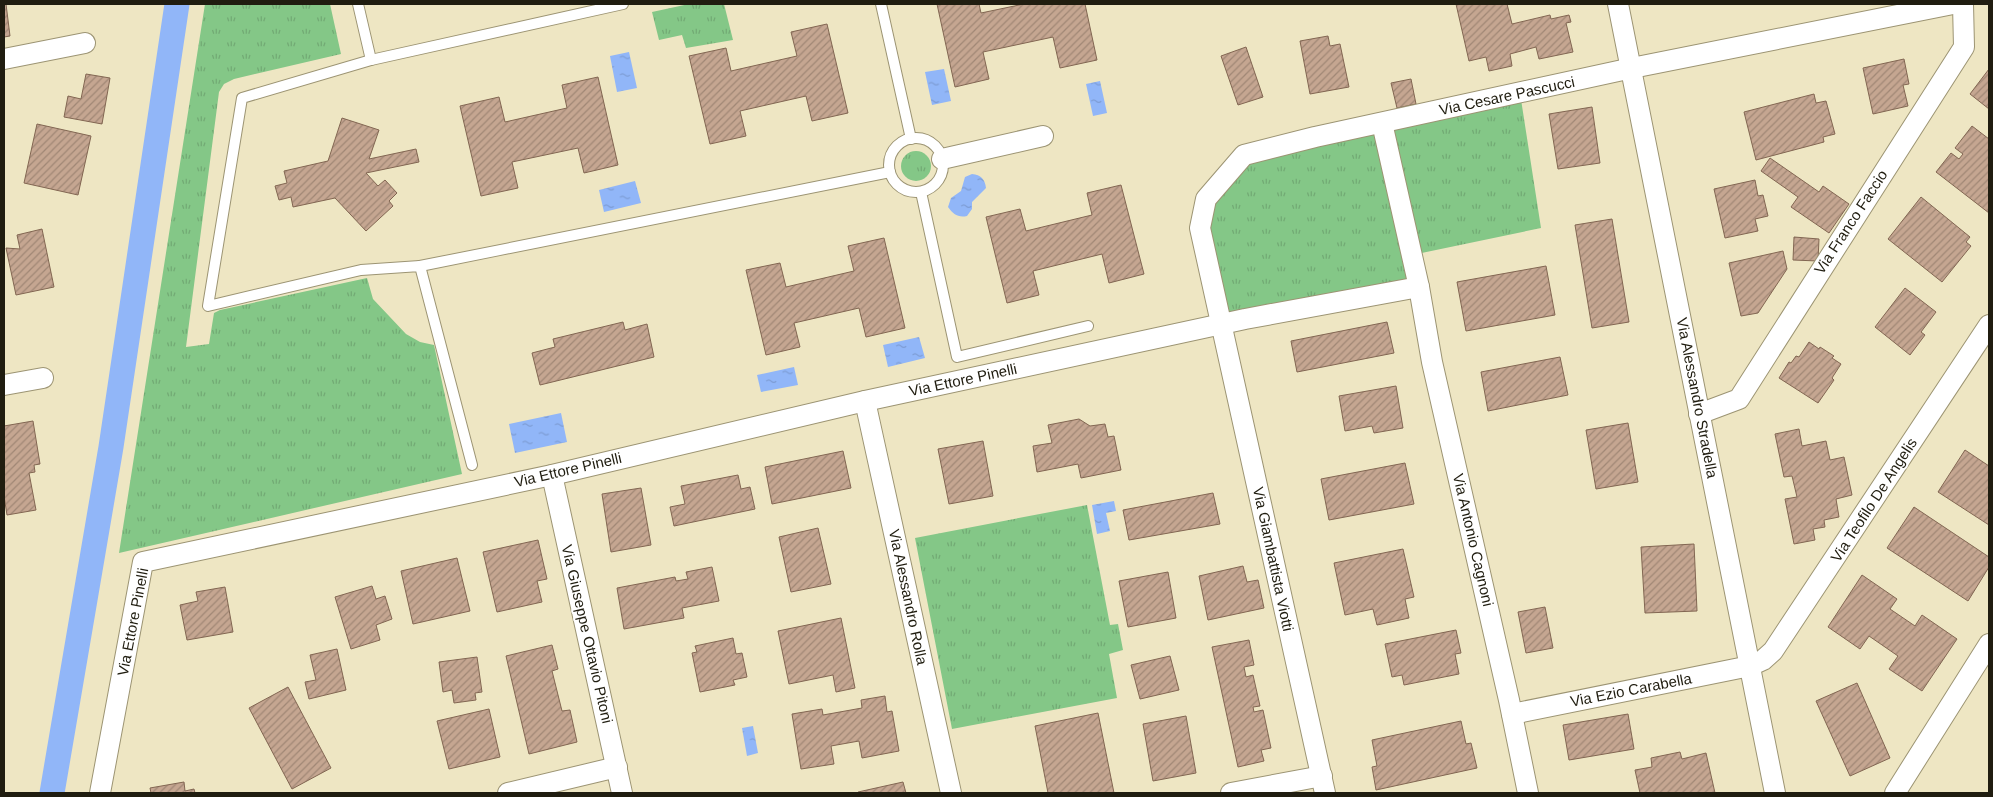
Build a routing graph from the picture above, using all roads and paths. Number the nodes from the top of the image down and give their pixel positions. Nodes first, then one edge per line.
1 (358, 4) edge
2 (623, 4) edge
3 (881, 4) edge
4 (1618, 4) edge
5 (1954, 4) edge
6 (1963, 4) edge
7 (85, 43) dead end
8 (4, 60) edge
9 (370, 60) junction
10 (1632, 68) junction
11 (1382, 123) junction
12 (1042, 136) dead end
13 (910, 139) junction
14 (942, 159) junction
15 (890, 172) junction
16 (921, 192) junction
17 (420, 266) junction
18 (1419, 287) junction
19 (1222, 325) junction
20 (1989, 325) edge
21 (1088, 326) dead end
22 (43, 378) dead end
23 (4, 385) edge
24 (864, 401) junction
25 (1699, 414) junction
26 (472, 465) dead end
27 (552, 475) junction
28 (1989, 644) edge
29 (1750, 666) junction
30 (1512, 714) junction
31 (617, 767) junction
32 (1323, 785) edge
33 (100, 793) edge
34 (508, 793) edge
35 (622, 793) edge
36 (951, 793) edge
37 (1231, 793) edge
38 (1528, 793) edge
39 (1775, 793) edge
40 (1895, 793) edge

1 - 9 lane
2 - 9 lane
3 - 13 lane
4 - 10 street, Via Alessandro Stradella
5 - 10 street, Via Cesare Pascucci
6 - 25 street, Via Franco Faccio
7 - 8 street
9 - 17 lane
10 - 11 street, Via Cesare Pascucci
10 - 25 street, Via Alessandro Stradella
11 - 18 street, Via Antonio Cagnoni
11 - 19 street, Via Cesare Pascucci
12 - 14 street
13 - 14 lane
13 - 15 lane
14 - 16 lane
15 - 16 lane
15 - 17 lane
16 - 21 lane
17 - 26 lane
18 - 19 street, Via Ettore Pinelli
18 - 30 street, Via Antonio Cagnoni
19 - 24 street, Via Ettore Pinelli
19 - 32 street, Via Giambattista Viotti
20 - 29 street, Via Teofilo De Angelis
22 - 23 street
24 - 27 street, Via Ettore Pinelli
24 - 36 street, Via Alessandro Rolla
25 - 29 street, Via Alessandro Stradella
27 - 31 street, Via Giuseppe Ottavio Pitoni
27 - 33 street, Via Ettore Pinelli
28 - 40 street
29 - 30 street, Via Ezio Carabella
29 - 39 street, Via Alessandro Stradella
30 - 38 street, Via Antonio Cagnoni
31 - 34 street
31 - 35 street, Via Giuseppe Ottavio Pitoni
32 - 37 street

